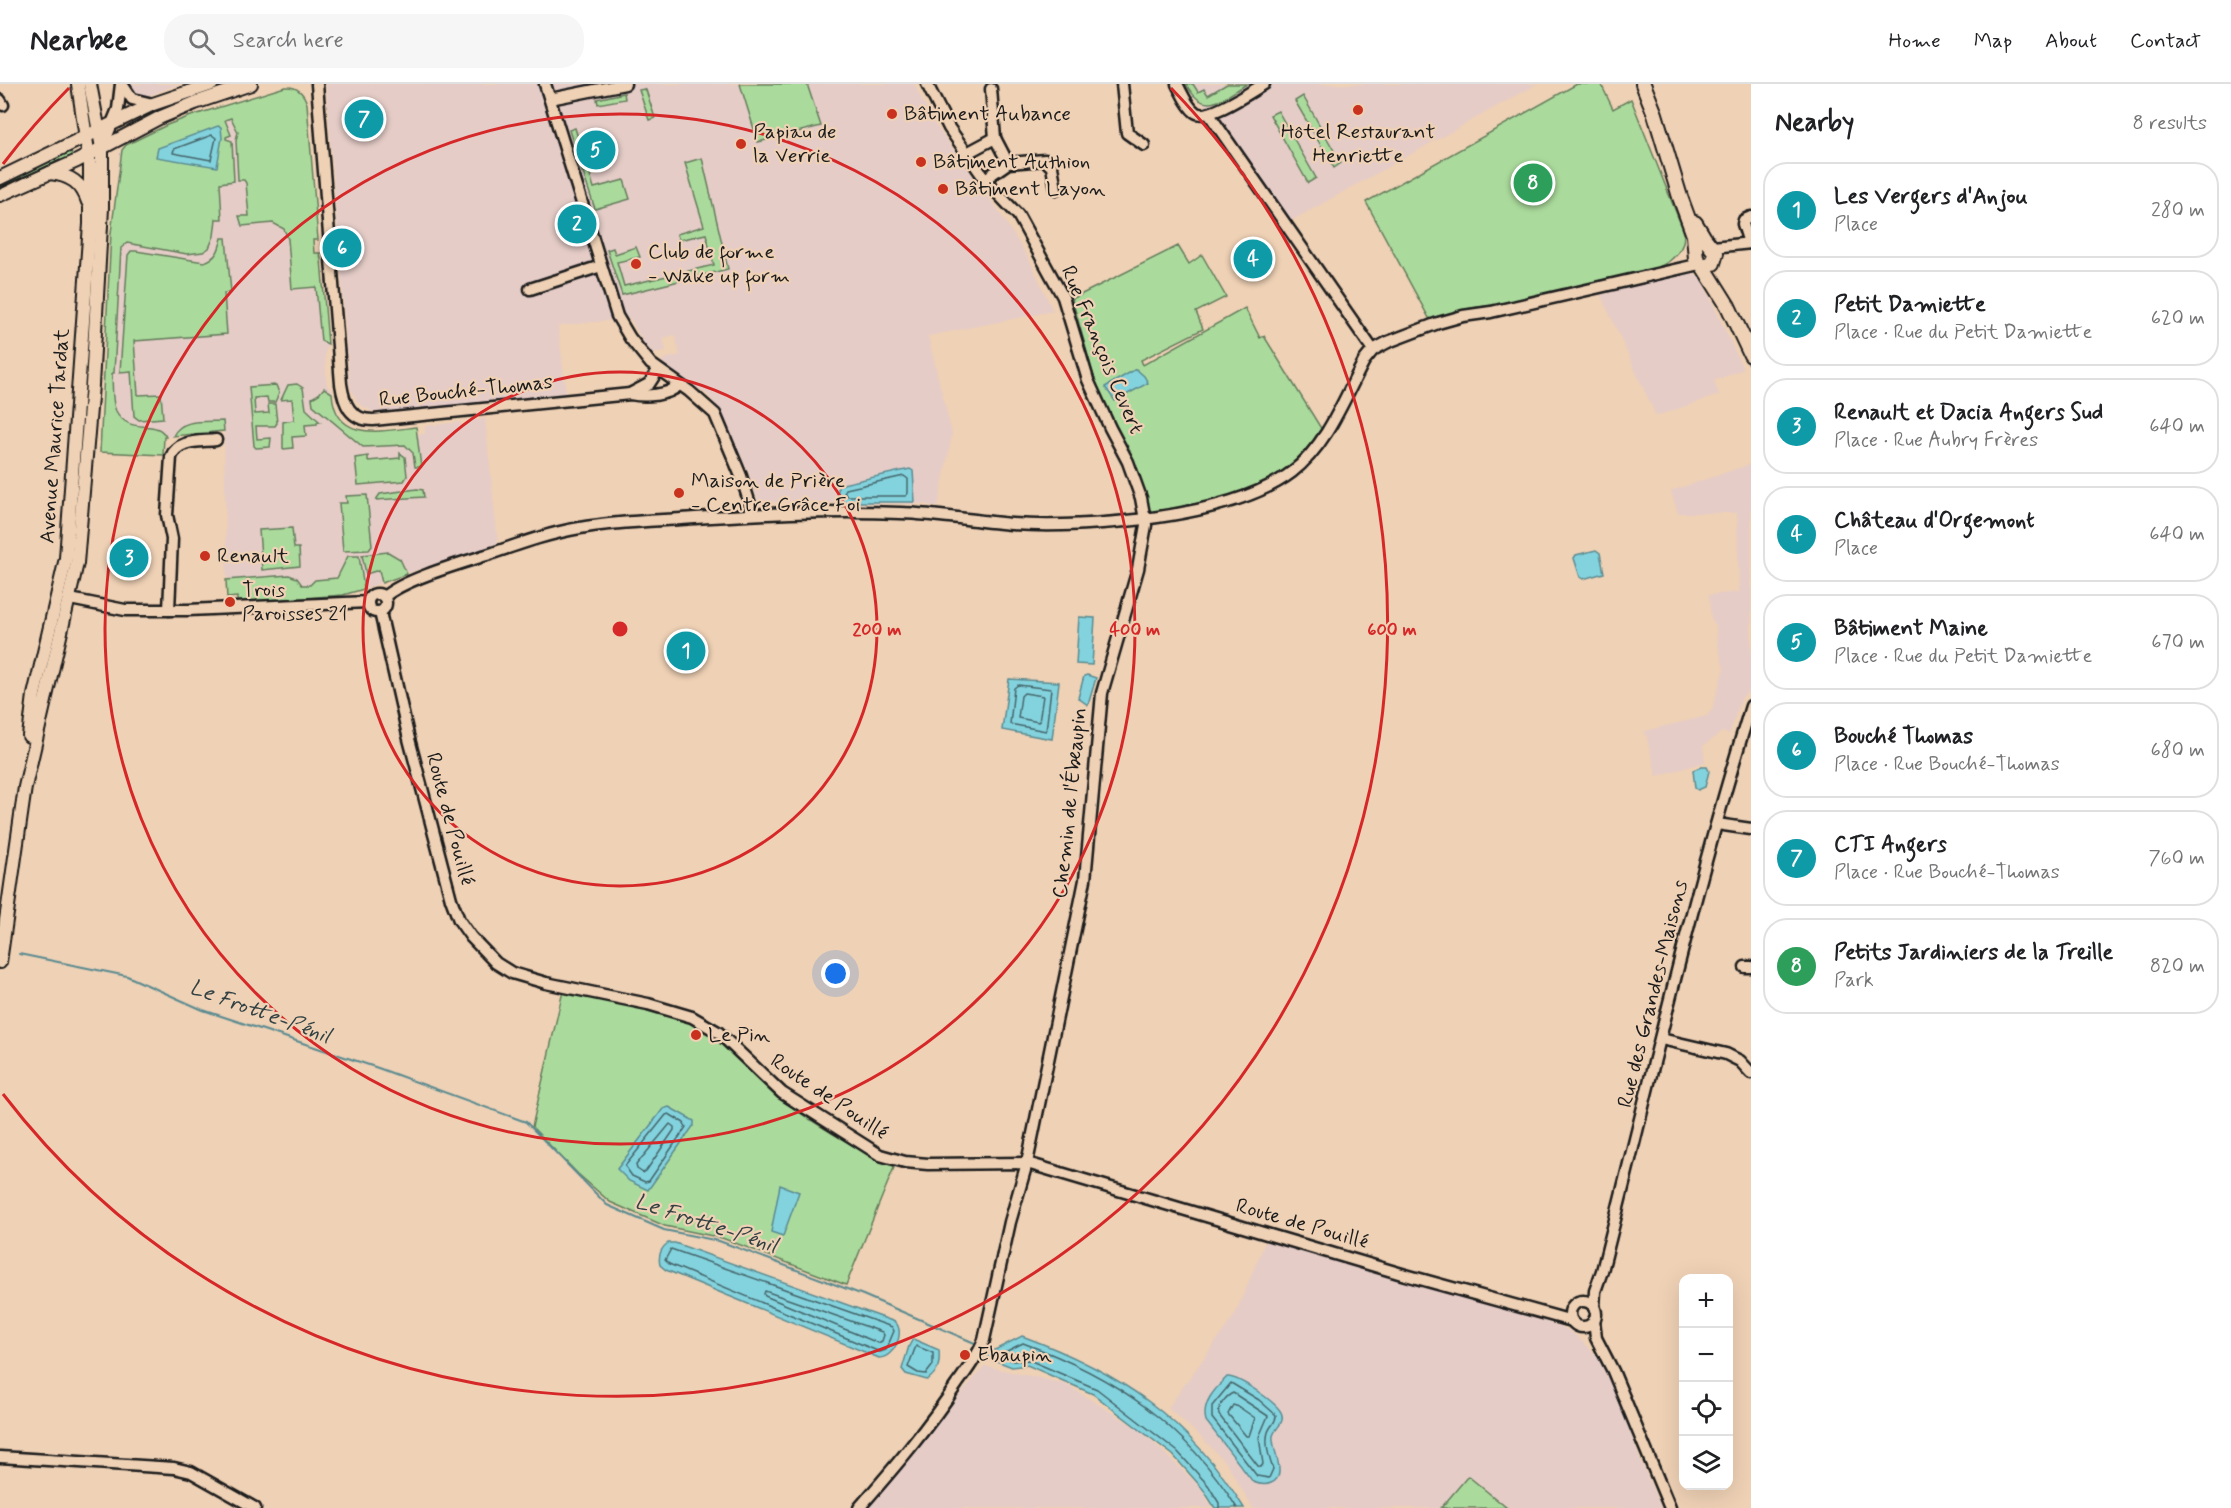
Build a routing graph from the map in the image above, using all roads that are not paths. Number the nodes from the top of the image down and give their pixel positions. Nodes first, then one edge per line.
1 (78, 84) edge
2 (90, 84) edge
3 (121, 84) edge
4 (212, 84) edge
5 (251, 84) edge
6 (317, 84) edge
7 (545, 84) edge
8 (625, 84) edge
9 (927, 84) edge
10 (1122, 84) edge
11 (1177, 84) edge
12 (1264, 84) edge
13 (1643, 84) edge
14 (1653, 84) edge
15 (991, 89) dead end
16 (550, 99) junction
17 (153, 104) junction
18 (1209, 114) junction
19 (114, 123) junction
20 (94, 133) junction
21 (995, 138) junction
22 (1144, 145) dead end
23 (102, 148) junction
24 (967, 153) junction
25 (89, 154) junction
26 (1008, 163) junction
27 (49, 173) junction
28 (0, 178) edge
29 (985, 179) junction
30 (1056, 189) dead end
31 (0, 195) edge
32 (90, 206) junction
33 (1751, 217) edge
34 (1749, 243) edge
35 (1706, 256) junction
36 (601, 266) junction
37 (530, 289) dead end
38 (1373, 350) junction
39 (1751, 355) edge
40 (658, 370) junction
41 (679, 385) junction
42 (630, 394) junction
43 (216, 440) dead end
44 (750, 514) junction
45 (1145, 520) junction
46 (384, 597) junction
47 (70, 599) junction
48 (368, 602) junction
49 (169, 610) junction
50 (380, 612) junction
51 (1751, 706) edge
52 (25, 788) junction
53 (1717, 824) junction
54 (1751, 829) edge
55 (0, 962) edge
56 (1661, 1039) junction
57 (1751, 1073) edge
58 (1027, 1163) junction
59 (1595, 1291) junction
60 (1584, 1301) junction
61 (1594, 1314) junction
62 (1575, 1319) junction
63 (1596, 1338) junction
64 (0, 1457) edge
65 (255, 1508) edge
66 (859, 1508) edge
67 (1670, 1508) edge

1 - 20 street, Avenue Maurice Tardat
2 - 20 street, Avenue Maurice Tardat
3 - 17 street
3 - 19 street
4 - 17 street
5 - 23 street
6 - 42 street, Rue Bouché-Thomas
7 - 16 street
8 - 16 street
9 - 24 street, Rue François Cevert
10 - 22 street
11 - 18 street
12 - 18 street
13 - 35 main road
14 - 35 main road
15 - 21 street
16 - 36 street
17 - 19 street
18 - 38 street
19 - 20 street
19 - 23 street
20 - 23 street, Avenue Maurice Tardat
20 - 25 street, Avenue Maurice Tardat
20 - 28 street
21 - 24 street
21 - 26 street
23 - 25 street
23 - 47 street, Avenue Maurice Tardat
24 - 29 street, Rue François Cevert
25 - 27 street
25 - 32 street, Avenue Maurice Tardat
26 - 29 street
26 - 30 street
27 - 31 street
27 - 32 street
29 - 45 street, Rue François Cevert
32 - 52 street, Avenue Maurice Tardat
33 - 34 street
34 - 35 street
35 - 38 street
35 - 39 main road
36 - 37 street
36 - 40 street
38 - 45 street
40 - 41 street
40 - 42 street
41 - 42 street, Rue Bouché-Thomas
41 - 44 street
43 - 49 street
44 - 45 street
44 - 46 street
45 - 58 street, Chemin de l'Ébeaupin
46 - 48 street
46 - 50 street
47 - 49 street
47 - 52 street, Avenue Maurice Tardat
48 - 49 street
48 - 50 street
50 - 58 street, Route de Pouillé
51 - 53 street, Rue des Grandes-Maisons
52 - 55 street
53 - 54 street
53 - 56 street, Rue des Grandes-Maisons
56 - 57 street
56 - 59 street, Rue des Grandes-Maisons
58 - 62 street, Route de Pouillé
58 - 66 street, Chemin de l'Ébeaupin
59 - 60 street
59 - 61 street, Rue des Grandes-Maisons
60 - 61 street
60 - 62 street
61 - 62 street
61 - 63 street
62 - 63 street
63 - 67 street
64 - 65 street

